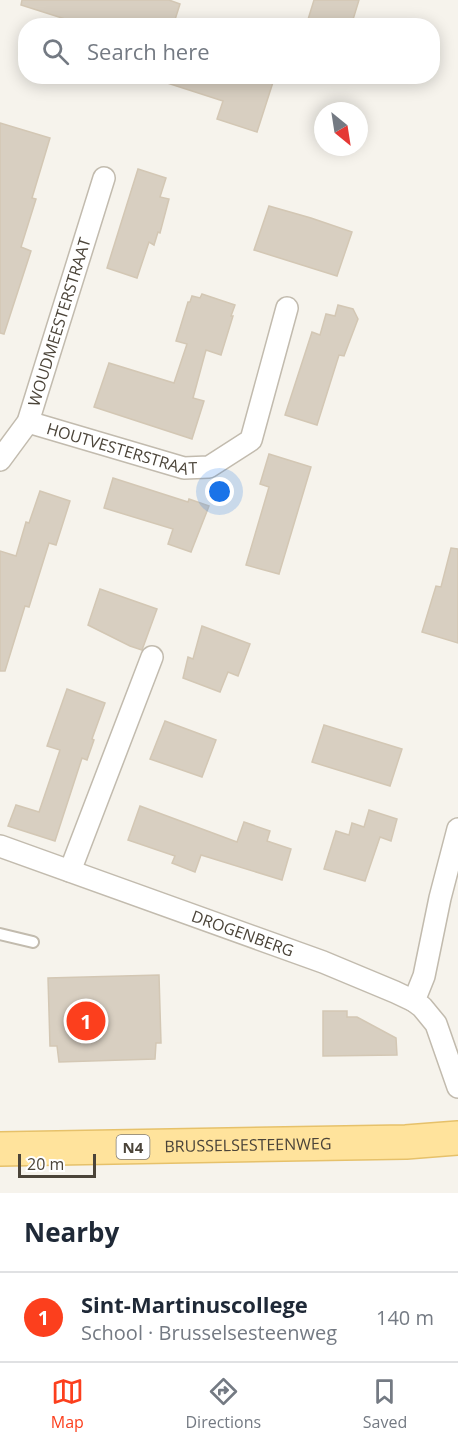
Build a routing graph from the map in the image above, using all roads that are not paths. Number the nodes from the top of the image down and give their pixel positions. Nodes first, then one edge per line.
1 (104, 178) dead end
2 (287, 308) dead end
3 (28, 422) junction
4 (0, 460) edge
5 (152, 657) dead end
6 (458, 829) edge
7 (0, 846) edge
8 (70, 871) junction
9 (0, 934) edge
10 (33, 942) dead end
11 (414, 1001) junction
12 (458, 1087) edge
13 (458, 1138) edge
14 (0, 1149) edge

1 - 3 street, WOUDMEESTERSTRAAT
2 - 3 street, HOUTVESTERSTRAAT
3 - 4 street, WOUDMEESTERSTRAAT
5 - 8 street
6 - 11 street
7 - 8 street, DROGENBERG
8 - 11 street, DROGENBERG
9 - 10 lane
11 - 12 street
13 - 14 main road, BRUSSELSESTEENWEG / N4

